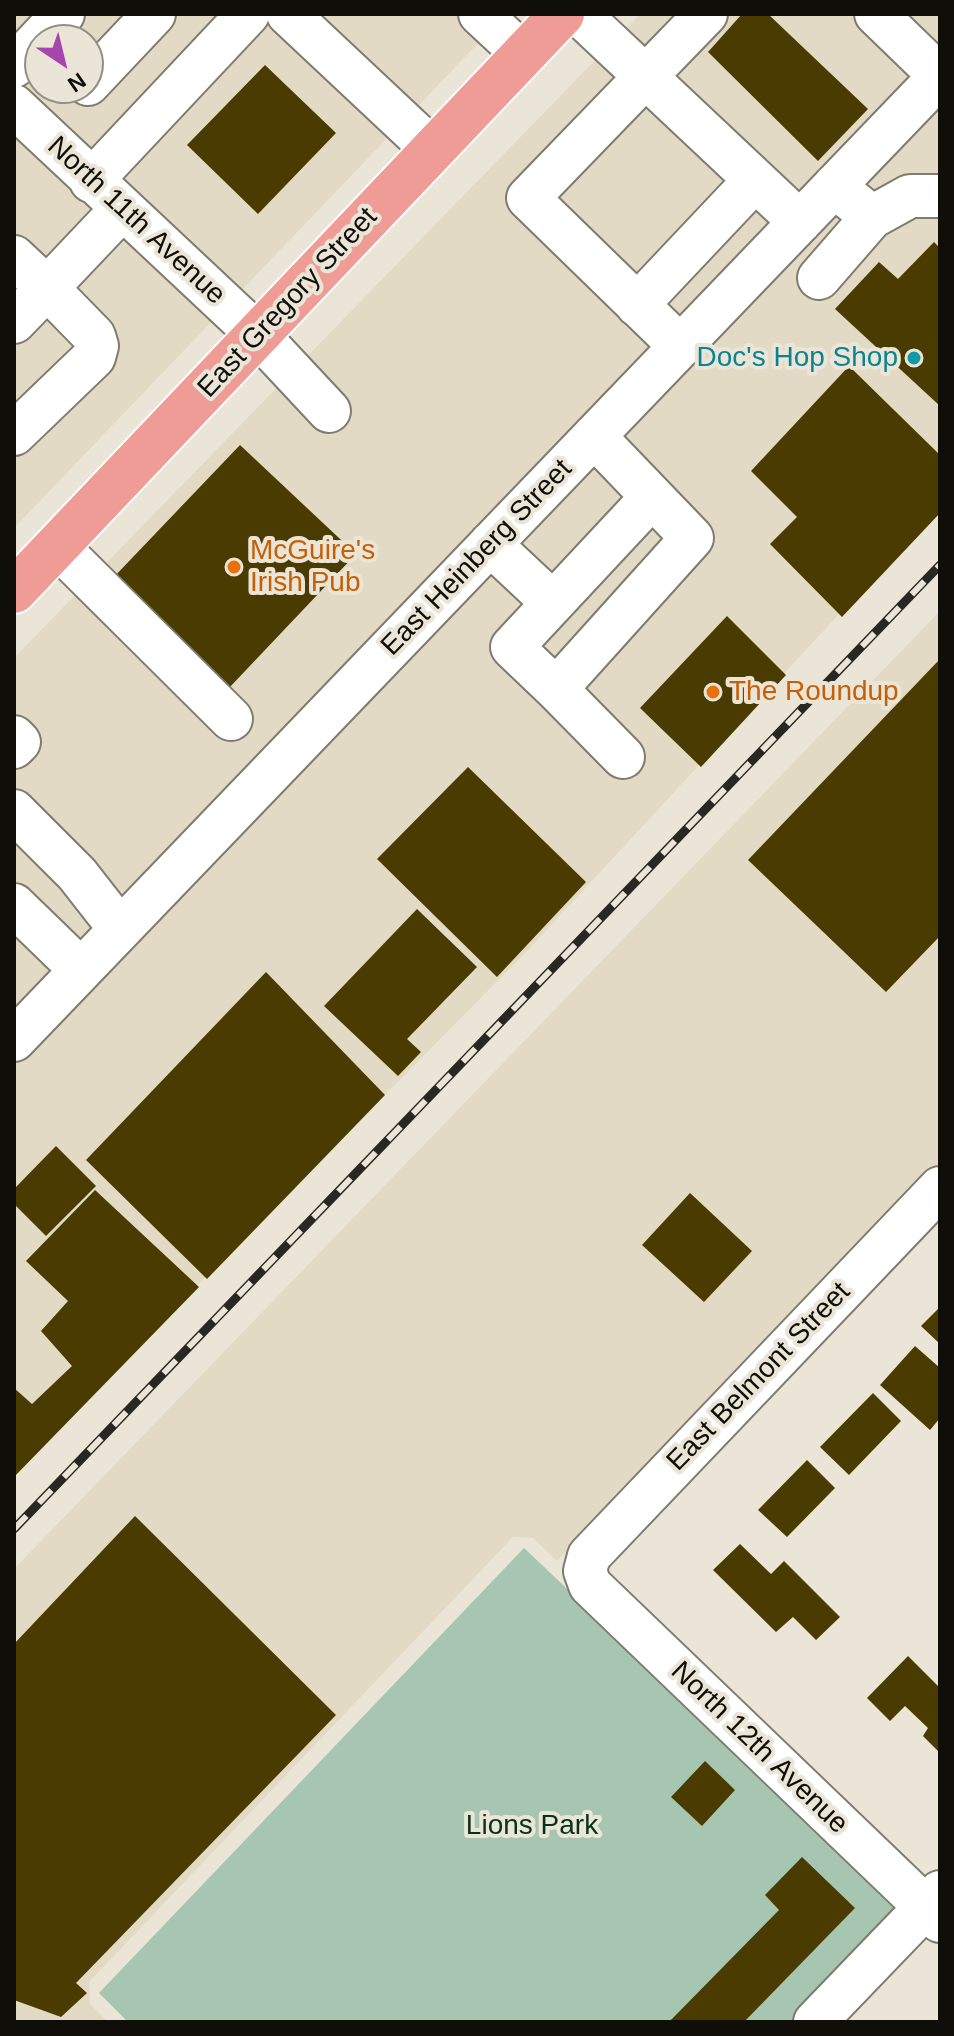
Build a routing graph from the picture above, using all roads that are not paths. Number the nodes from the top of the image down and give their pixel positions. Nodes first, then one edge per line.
1 (63, 14) edge
2 (154, 14) edge
3 (248, 14) edge
4 (288, 14) edge
5 (480, 14) edge
6 (562, 14) edge
7 (579, 14) edge
8 (706, 14) edge
9 (876, 14) edge
10 (524, 55) junction
11 (14, 66) edge
12 (104, 67) edge
13 (940, 76) edge
14 (645, 77) junction
15 (55, 104) edge
16 (28, 120) edge
17 (433, 150) junction
18 (755, 180) junction
19 (91, 181) junction
20 (834, 186) junction
21 (940, 196) edge
22 (121, 210) junction
23 (872, 217) junction
24 (800, 222) junction
25 (14, 257) edge
26 (819, 278) dead end
27 (47, 288) junction
28 (637, 305) junction
29 (14, 322) edge
30 (258, 335) junction
31 (680, 346) junction
32 (329, 411) dead end
33 (14, 434) edge
34 (594, 436) junction
35 (652, 497) junction
36 (490, 544) junction
37 (57, 546) junction
38 (14, 591) edge
39 (553, 603) junction
40 (556, 689) junction
41 (231, 719) dead end
42 (623, 757) dead end
43 (14, 811) edge
44 (19, 921) edge
45 (120, 929) junction
46 (81, 970) junction
47 (14, 1040) edge
48 (940, 1188) edge
49 (585, 1571) joint
50 (935, 1907) edge
51 (815, 2022) edge

1 - 11 street
2 - 12 street
3 - 19 street
4 - 17 street
5 - 10 street
6 - 10 highway, East Gregory Street
7 - 14 street
8 - 14 street
9 - 13 street
10 - 17 highway, East Gregory Street
13 - 20 street, East Heinberg Street
14 - 18 street
14 - 28 street
15 - 16 street
16 - 19 street, North 11th Avenue
17 - 30 highway, East Gregory Street
18 - 24 street
18 - 28 street
19 - 22 street, North 11th Avenue
20 - 23 street
20 - 24 street, East Heinberg Street
21 - 23 street
22 - 27 street
22 - 30 street, North 11th Avenue
23 - 26 street
24 - 31 street, East Heinberg Street
25 - 27 street
27 - 29 street
27 - 33 street
28 - 31 street
30 - 32 street, North 11th Avenue
30 - 37 highway, East Gregory Street
31 - 34 street, East Heinberg Street
34 - 35 street
34 - 36 street, East Heinberg Street
35 - 39 street
35 - 40 street
36 - 39 street
36 - 45 street, East Heinberg Street
37 - 38 highway, East Gregory Street
37 - 41 street
39 - 40 street
40 - 42 street
43 - 45 street
44 - 46 street
45 - 46 street, East Heinberg Street
46 - 47 street, East Heinberg Street
48 - 49 street, East Belmont Street
49 - 50 street, North 12th Avenue
50 - 51 street

